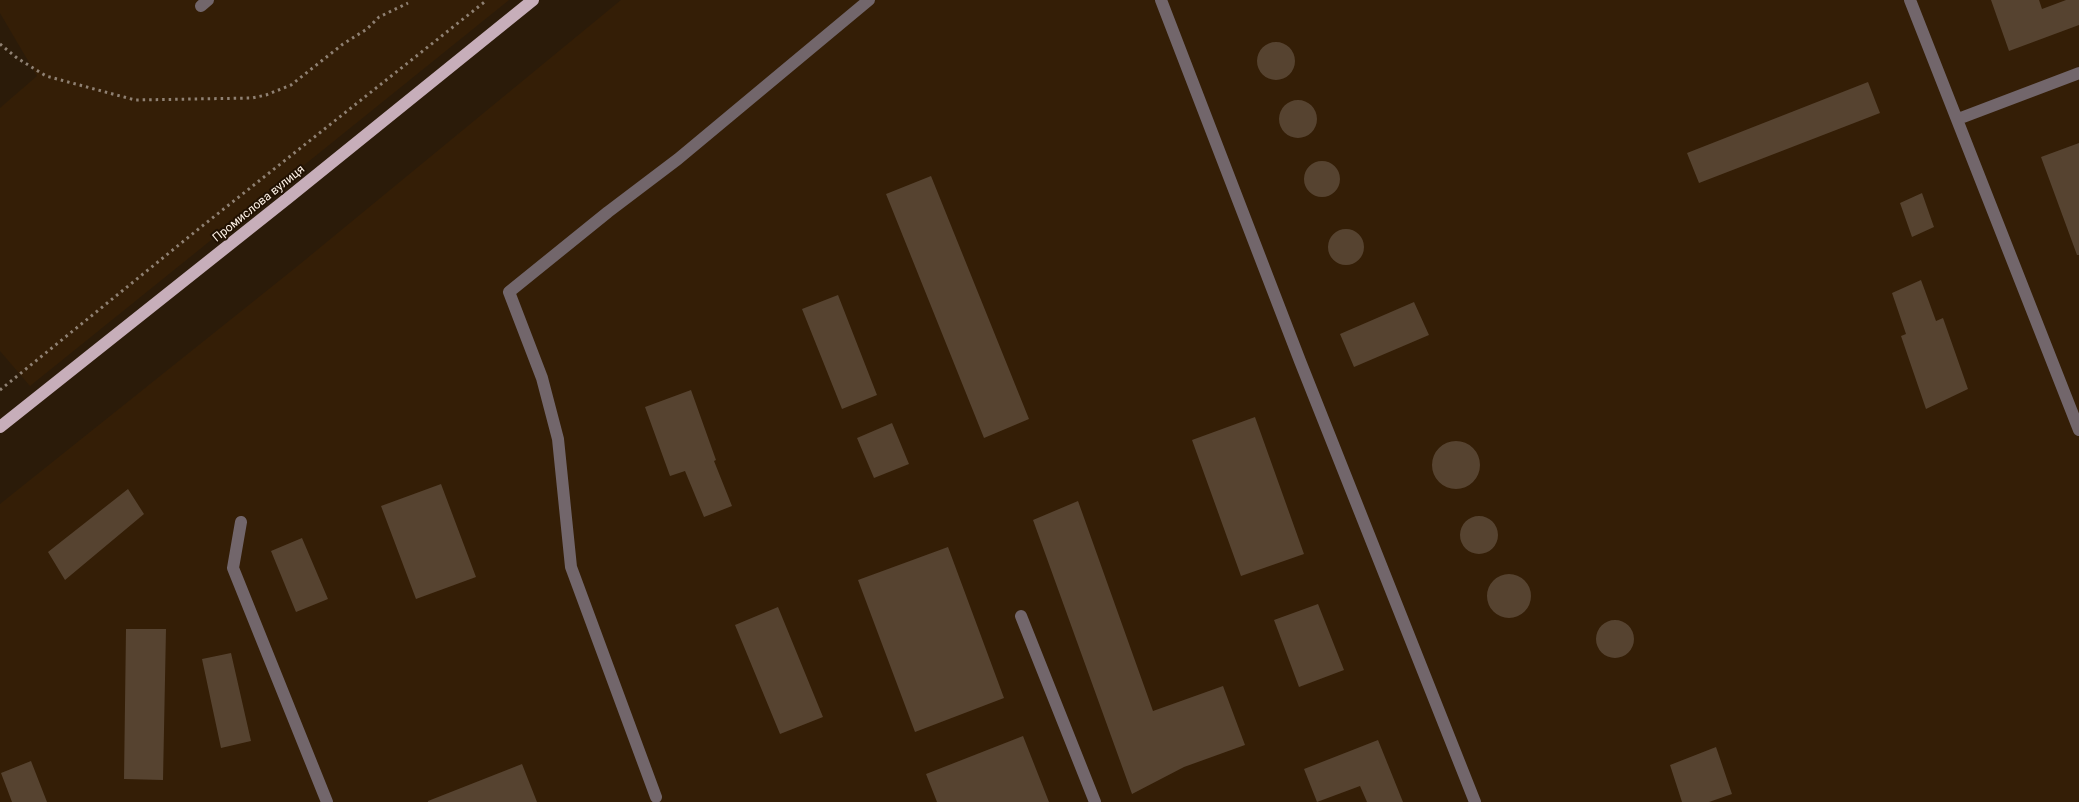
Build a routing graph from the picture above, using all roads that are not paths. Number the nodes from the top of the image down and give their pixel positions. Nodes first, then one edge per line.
1 (533, 0) edge
2 (869, 0) edge
3 (1161, 0) edge
4 (1910, 0) edge
5 (2079, 73) edge
6 (1958, 119) junction
7 (0, 427) edge
8 (2079, 430) edge
9 (241, 522) dead end
10 (1021, 616) dead end
11 (656, 796) dead end
12 (327, 802) edge
13 (1095, 802) edge
14 (1475, 802) edge

1 - 7 main road, Промислова вулиця
2 - 11 lane
3 - 14 lane
4 - 6 lane
5 - 6 lane
6 - 8 lane
9 - 12 lane
10 - 13 lane

